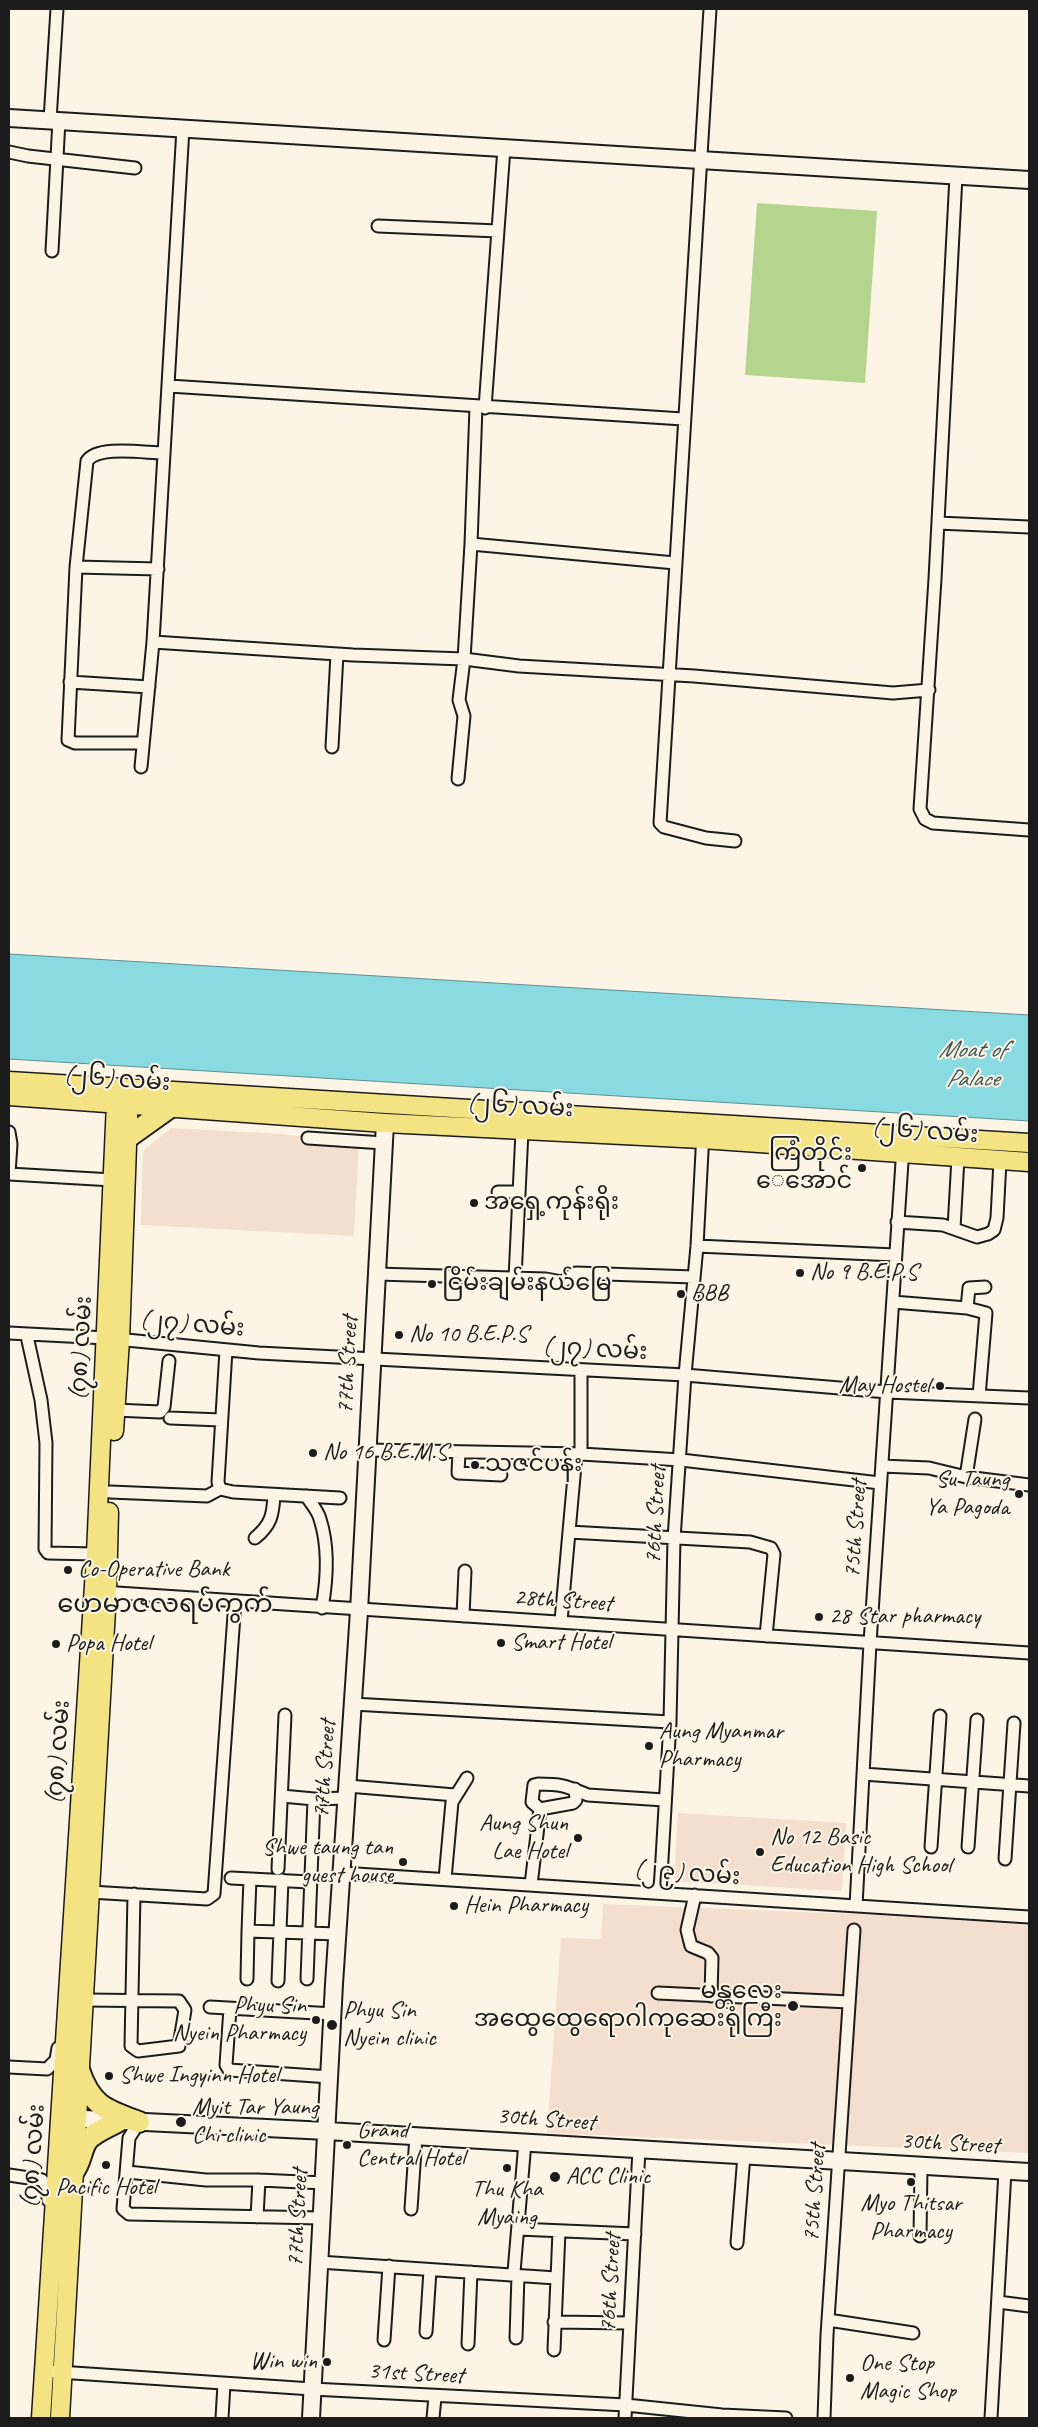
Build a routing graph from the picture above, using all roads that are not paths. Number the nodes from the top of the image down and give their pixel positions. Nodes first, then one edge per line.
1 (57, 9) edge
2 (710, 9) edge
3 (9, 118) edge
4 (55, 120) junction
5 (183, 128) junction
6 (504, 148) junction
7 (9, 152) edge
8 (57, 160) junction
9 (700, 160) junction
10 (135, 168) dead end
11 (956, 176) junction
12 (1029, 180) edge
13 (378, 226) dead end
14 (498, 231) junction
15 (52, 251) dead end
16 (170, 386) junction
17 (480, 407) junction
18 (683, 419) junction
19 (164, 453) junction
20 (938, 524) junction
21 (1029, 527) edge
22 (471, 544) junction
23 (675, 563) junction
24 (76, 567) junction
25 (158, 569) junction
26 (153, 642) junction
27 (337, 654) junction
28 (464, 660) junction
29 (669, 674) junction
30 (70, 682) junction
31 (149, 688) junction
32 (929, 690) junction
33 (143, 743) junction
34 (332, 747) dead end
35 (141, 767) dead end
36 (458, 779) dead end
37 (1029, 830) edge
38 (735, 841) dead end
39 (9, 1081) edge
40 (9, 1096) edge
41 (122, 1096) junction
42 (169, 1108) junction
43 (385, 1123) junction
44 (522, 1131) junction
45 (703, 1131) junction
46 (9, 1132) edge
47 (905, 1136) junction
48 (127, 1138) junction
49 (308, 1138) dead end
50 (384, 1143) junction
51 (1029, 1143) edge
52 (902, 1155) junction
53 (958, 1158) junction
54 (1000, 1161) junction
55 (1029, 1162) edge
56 (9, 1174) edge
57 (113, 1180) junction
58 (498, 1192) dead end
59 (519, 1192) junction
60 (897, 1222) junction
61 (954, 1228) junction
62 (697, 1246) junction
63 (895, 1255) junction
64 (377, 1274) junction
65 (694, 1277) junction
66 (515, 1278) junction
67 (985, 1287) dead end
68 (893, 1302) junction
69 (968, 1308) junction
70 (9, 1333) edge
71 (27, 1336) junction
72 (113, 1339) junction
73 (226, 1350) junction
74 (371, 1358) junction
75 (168, 1361) dead end
76 (581, 1371) junction
77 (685, 1375) junction
78 (887, 1392) junction
79 (979, 1396) junction
80 (1029, 1398) edge
81 (115, 1410) junction
82 (170, 1418) dead end
83 (975, 1419) dead end
84 (221, 1420) junction
85 (367, 1450) junction
86 (459, 1452) junction
87 (579, 1454) junction
88 (681, 1460) junction
89 (882, 1466) junction
90 (501, 1475) dead end
91 (966, 1477) junction
92 (880, 1482) junction
93 (1029, 1485) edge
94 (220, 1489) junction
95 (110, 1492) junction
96 (274, 1495) junction
97 (306, 1496) junction
98 (340, 1498) dead end
99 (569, 1532) junction
100 (254, 1538) dead end
101 (674, 1538) junction
102 (96, 1554) junction
103 (466, 1571) dead end
104 (100, 1592) junction
105 (235, 1601) junction
106 (322, 1608) junction
107 (359, 1611) junction
108 (463, 1616) junction
109 (561, 1621) junction
110 (673, 1630) junction
111 (766, 1636) junction
112 (870, 1644) junction
113 (1029, 1653) edge
114 (353, 1704) junction
115 (285, 1715) dead end
116 (940, 1716) dead end
117 (977, 1720) dead end
118 (670, 1722) junction
119 (1014, 1723) dead end
120 (863, 1774) junction
121 (467, 1778) dead end
122 (936, 1779) junction
123 (973, 1784) junction
124 (1010, 1785) junction
125 (1029, 1786) edge
126 (575, 1789) junction
127 (348, 1792) junction
128 (455, 1795) junction
129 (282, 1796) junction
130 (314, 1799) junction
131 (664, 1800) junction
132 (540, 1809) junction
133 (931, 1847) dead end
134 (968, 1847) dead end
135 (1005, 1859) dead end
136 (342, 1873) junction
137 (280, 1874) junction
138 (231, 1878) dead end
139 (250, 1879) junction
140 (445, 1879) junction
141 (310, 1882) junction
142 (531, 1885) junction
143 (90, 1892) junction
144 (660, 1893) junction
145 (134, 1894) junction
146 (695, 1896) junction
147 (856, 1906) junction
148 (1029, 1917) edge
149 (854, 1930) dead end
150 (248, 1931) junction
151 (280, 1932) junction
152 (307, 1934) junction
153 (338, 1934) junction
154 (70, 1960) junction
155 (307, 1979) dead end
156 (247, 1980) dead end
157 (278, 1981) dead end
158 (658, 1993) dead end
159 (711, 1996) junction
160 (85, 2000) junction
161 (130, 2000) junction
162 (849, 2002) junction
163 (210, 2008) dead end
164 (230, 2009) junction
165 (334, 2014) junction
166 (9, 2067) edge
167 (79, 2070) junction
168 (330, 2077) junction
169 (68, 2119) junction
170 (119, 2121) junction
171 (140, 2122) junction
172 (327, 2131) junction
173 (416, 2136) junction
174 (525, 2142) junction
175 (639, 2149) junction
176 (744, 2156) junction
177 (838, 2162) junction
178 (920, 2167) junction
179 (74, 2171) junction
180 (1004, 2171) junction
181 (127, 2172) junction
182 (1029, 2172) edge
183 (9, 2175) edge
184 (259, 2180) junction
185 (324, 2183) junction
186 (411, 2209) dead end
187 (257, 2217) junction
188 (321, 2218) junction
189 (518, 2229) junction
190 (560, 2231) junction
191 (635, 2234) junction
192 (920, 2236) dead end
193 (737, 2243) dead end
194 (319, 2262) junction
195 (389, 2266) junction
196 (430, 2270) junction
197 (471, 2272) junction
198 (50, 2274) junction
199 (515, 2275) junction
200 (556, 2278) junction
201 (998, 2302) junction
202 (1029, 2306) edge
203 (828, 2320) junction
204 (554, 2322) junction
205 (630, 2323) junction
206 (426, 2332) dead end
207 (913, 2333) dead end
208 (516, 2338) dead end
209 (384, 2340) dead end
210 (468, 2344) dead end
211 (554, 2350) dead end
212 (44, 2371) junction
213 (62, 2373) junction
214 (224, 2384) junction
215 (312, 2389) junction
216 (435, 2397) junction
217 (626, 2406) junction
218 (722, 2417) edge
219 (41, 2418) edge
220 (60, 2418) edge
221 (222, 2418) edge
222 (311, 2418) edge
223 (433, 2418) edge
224 (626, 2418) edge
225 (786, 2418) edge
226 (824, 2418) edge
227 (991, 2418) edge

1 - 4 street
2 - 9 street
3 - 4 street
4 - 5 street
4 - 8 street
5 - 6 street
5 - 16 street
6 - 9 street
6 - 14 street
7 - 8 street
8 - 10 street
8 - 15 street
9 - 11 street
9 - 18 street
11 - 12 street
11 - 20 street
13 - 14 street
14 - 17 street
16 - 17 street
16 - 19 street
17 - 18 street
17 - 22 street
18 - 23 street
19 - 24 street
19 - 25 street
20 - 21 street
20 - 32 street
22 - 23 street
22 - 28 street
23 - 29 street
24 - 25 street
24 - 30 street
25 - 26 street
26 - 27 street
26 - 31 street
27 - 28 street
27 - 34 street
28 - 29 street
28 - 36 street
29 - 32 street
29 - 38 street
30 - 31 street
30 - 33 street
31 - 33 street
32 - 37 street
33 - 35 street
39 - 41 main road, (၂၆) လမ်း
40 - 41 main road, (၂၆) လမ်း
41 - 42 main road, (၂၆) လမ်း
41 - 45 main road, (၂၆) လမ်း
41 - 48 main road, (၇၈) လမ်း
41 - 57 main road, (၇၈) လမ်း
42 - 43 main road, (၂၆) လမ်း
42 - 48 highway
43 - 44 main road, (၂၆) လမ်း
43 - 50 street, 77th Street
44 - 45 main road, (၂၆) လမ်း
44 - 59 street
45 - 47 main road, (၂၆) လမ်း
45 - 52 main road, (၂၆) လမ်း
45 - 62 street, 76th Street
46 - 56 street
47 - 51 main road, (၂၆) လမ်း
47 - 52 street, 75th Street
48 - 72 main road, (၇၈) လမ်း
49 - 50 street
50 - 64 street, 77th Street
52 - 53 main road, (၂၆) လမ်း
52 - 60 street, 75th Street
53 - 54 main road, (၂၆) လမ်း
53 - 61 street
54 - 55 main road, (၂၆) လမ်း
54 - 61 street
56 - 57 street
57 - 72 main road, (၇၈) လမ်း
58 - 59 street
59 - 66 street
60 - 61 street
60 - 63 street, 75th Street
62 - 63 street
62 - 65 street, 76th Street
63 - 68 street, 75th Street
64 - 66 street
64 - 74 street, 77th Street
65 - 66 street
65 - 77 street, 76th Street
67 - 69 street
68 - 69 street
68 - 78 street, 75th Street
69 - 79 street
70 - 71 street, (၂၇) လမ်း
71 - 72 street, (၂၇) လမ်း
71 - 102 street
72 - 73 street, (၂၇) လမ်း
72 - 81 main road, (၇၈) လမ်း
72 - 102 main road, (၇၈) လမ်း
73 - 74 street, (၂၇) လမ်း
73 - 84 street
74 - 76 street, (၂၇) လမ်း
74 - 85 street, 77th Street
75 - 81 street
76 - 77 street, (၂၇) လမ်း
76 - 87 street
77 - 78 street, (၂၇) လမ်း
77 - 88 street, 76th Street
78 - 79 street, (၂၇) လမ်း
78 - 89 street, 75th Street
79 - 80 street, (၂၇) လမ်း
81 - 95 main road, (၇၈) လမ်း
82 - 84 street
83 - 91 street
84 - 94 street
85 - 86 street
85 - 107 street, 77th Street
86 - 87 street
86 - 90 street
87 - 88 street
87 - 99 street
88 - 92 street
88 - 101 street, 76th Street
89 - 91 street
89 - 92 street, 75th Street
91 - 93 street
92 - 112 street, 75th Street
94 - 95 street
94 - 96 street
95 - 104 main road, (၇၈) လမ်း
96 - 97 street
96 - 100 street
97 - 98 street
97 - 106 street
99 - 101 street
99 - 109 street
101 - 110 street, 76th Street
101 - 111 street
102 - 104 main road, (၇၈) လမ်း
103 - 108 street
104 - 105 street, 28th Street
104 - 143 main road, (၇၈) လမ်း
104 - 154 main road, (၇၈) လမ်း
105 - 106 street, 28th Street
105 - 145 street
106 - 107 street, 28th Street
107 - 108 street, 28th Street
107 - 114 street, 77th Street
108 - 109 street, 28th Street
109 - 110 street, 28th Street
110 - 111 street, 28th Street
110 - 118 street, 76th Street
111 - 112 street, 28th Street
112 - 113 street, 28th Street
112 - 120 street, 75th Street
114 - 118 street
114 - 127 street, 77th Street
115 - 129 street
116 - 122 street
117 - 123 street
118 - 131 street, 76th Street
119 - 124 street
120 - 122 street
120 - 147 street, 75th Street
121 - 128 street
122 - 123 street
122 - 133 street
123 - 124 street
123 - 134 street
124 - 125 street
124 - 135 street
126 - 131 street
126 - 132 street
126 - 132 street
127 - 128 street
127 - 130 street
127 - 136 street, 77th Street
128 - 140 street
129 - 130 street
129 - 137 street
130 - 141 street
131 - 144 street, 76th Street
132 - 142 street
136 - 140 street, (၂၉) လမ်း
136 - 153 street, 77th Street
137 - 139 street
137 - 141 street
137 - 151 street
138 - 139 street
139 - 150 street
140 - 142 street, (၂၉) လမ်း
141 - 152 street
142 - 144 street, (၂၉) လမ်း
143 - 145 street
143 - 160 main road, (၇၈) လမ်း
144 - 146 street, (၂၉) လမ်း
145 - 161 street
146 - 147 street, (၂၉) လမ်း
146 - 159 street
147 - 148 street, (၂၉) လမ်း
149 - 162 street, 75th Street
150 - 151 street
150 - 156 street
151 - 152 street
151 - 157 street
152 - 153 street
152 - 155 street
153 - 165 street, 77th Street
154 - 166 street
154 - 169 main road, (၇၈) လမ်း
158 - 159 street
159 - 162 street
160 - 161 street
160 - 167 main road, (၇၈) လမ်း
161 - 161 street
162 - 177 street, 75th Street
163 - 164 street
164 - 165 street
164 - 168 street
165 - 168 street, 77th Street
167 - 169 main road, (၇၈) လမ်း
167 - 171 highway
168 - 172 street, 77th Street
169 - 170 street, 30th Street
169 - 179 main road, (၇၈) လမ်း
169 - 198 main road, (၇၈) လမ်း
170 - 171 street, 30th Street
170 - 179 highway
171 - 172 street, 30th Street
171 - 181 street
172 - 173 street, 30th Street
172 - 185 street, 77th Street
173 - 174 street, 30th Street
173 - 186 street
174 - 175 street, 30th Street
174 - 189 street
175 - 176 street, 30th Street
175 - 191 street, 76th Street
176 - 177 street, 30th Street
176 - 193 street
177 - 178 street, 30th Street
177 - 203 street, 75th Street
178 - 180 street, 30th Street
178 - 192 street
179 - 213 main road, (၇၈) လမ်း
180 - 182 street, 30th Street
180 - 201 street
181 - 184 street
181 - 187 street
183 - 198 street
184 - 185 street
184 - 187 street
185 - 188 street, 77th Street
187 - 188 street
188 - 194 street, 77th Street
189 - 190 street
189 - 199 street
190 - 191 street
190 - 200 street
191 - 205 street, 76th Street
194 - 195 street
194 - 215 street, 77th Street
195 - 196 street
195 - 209 street
196 - 197 street
196 - 206 street
197 - 199 street
197 - 210 street
198 - 212 main road, (၇၈) လမ်း
199 - 200 street
199 - 208 street
200 - 204 street
201 - 202 street
201 - 227 street
203 - 207 street
203 - 226 street, 75th Street
204 - 205 street
204 - 211 street
205 - 217 street, 76th Street
212 - 213 street, 31st Street
212 - 219 main road, (၇၈) လမ်း
213 - 214 street, 31st Street
213 - 220 main road, (၇၈) လမ်း
214 - 215 street, 31st Street
214 - 221 street
215 - 216 street, 31st Street
215 - 222 street, 77th Street
216 - 217 street, 31st Street
216 - 223 street
217 - 218 street, 31st Street
217 - 224 street, 76th Street
218 - 225 street, 31st Street

